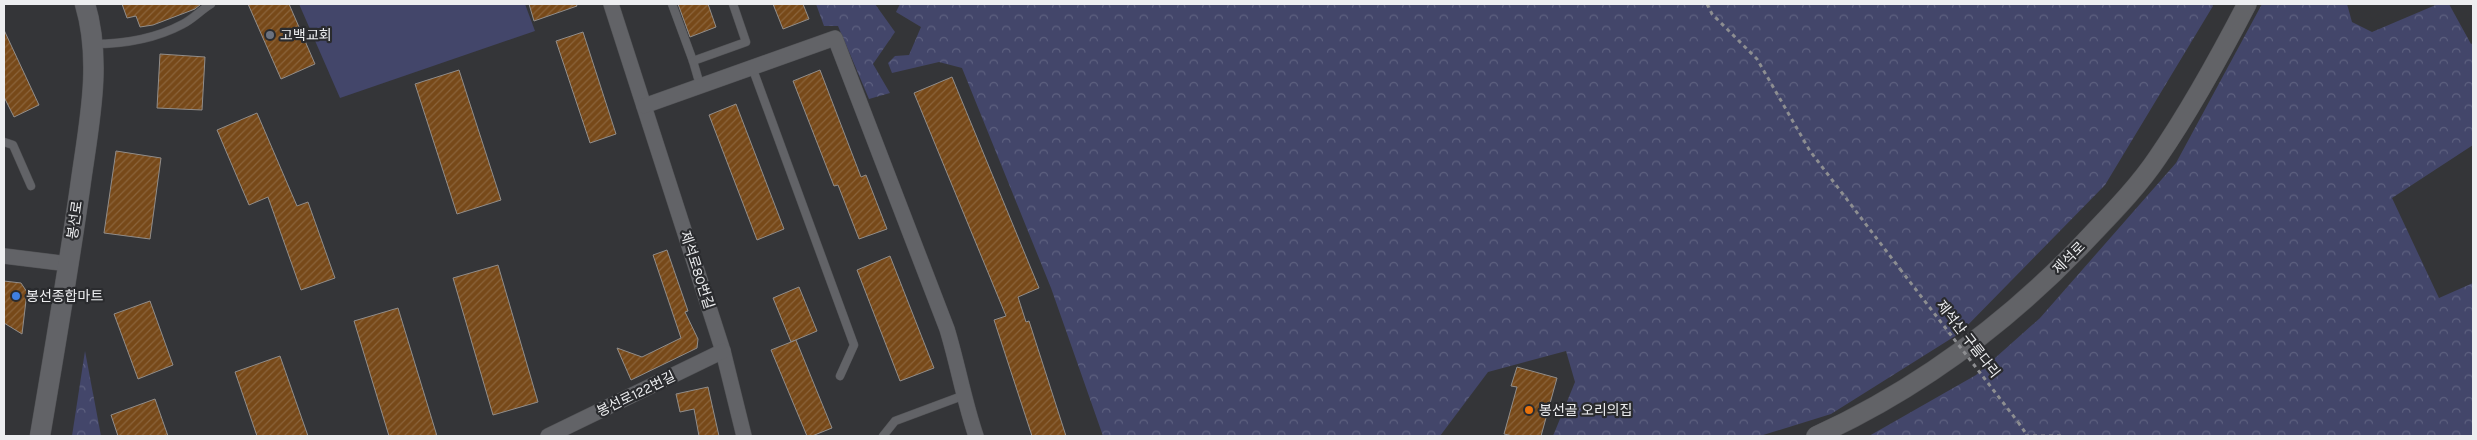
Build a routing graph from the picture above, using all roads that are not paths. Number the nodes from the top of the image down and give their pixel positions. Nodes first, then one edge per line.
1 (85, 4) edge
2 (211, 4) edge
3 (611, 4) edge
4 (672, 4) edge
5 (733, 4) edge
6 (202, 6) edge
7 (2241, 7) edge
8 (94, 44) junction
9 (693, 61) junction
10 (752, 67) junction
11 (700, 85) junction
12 (644, 106) junction
13 (4, 142) edge
14 (31, 186) dead end
15 (4, 256) edge
16 (69, 264) junction
17 (723, 351) junction
18 (840, 376) dead end
19 (962, 396) junction
20 (40, 436) edge
21 (548, 436) edge
22 (744, 436) edge
23 (882, 436) edge
24 (976, 436) edge
25 (1816, 436) edge

1 - 8 main road, 봉선로
2 - 6 lane
3 - 12 street, 제석로80번길
4 - 9 lane
5 - 9 lane
6 - 8 lane
7 - 25 street, 제석로
8 - 16 main road, 봉선로
9 - 11 lane
10 - 11 street
10 - 18 lane
10 - 19 street
11 - 12 street
12 - 17 street, 제석로80번길
13 - 14 lane
15 - 16 street
16 - 20 main road, 봉선로
17 - 21 street, 봉선로122번길
17 - 22 street, 제석로80번길
19 - 23 lane
19 - 24 street

